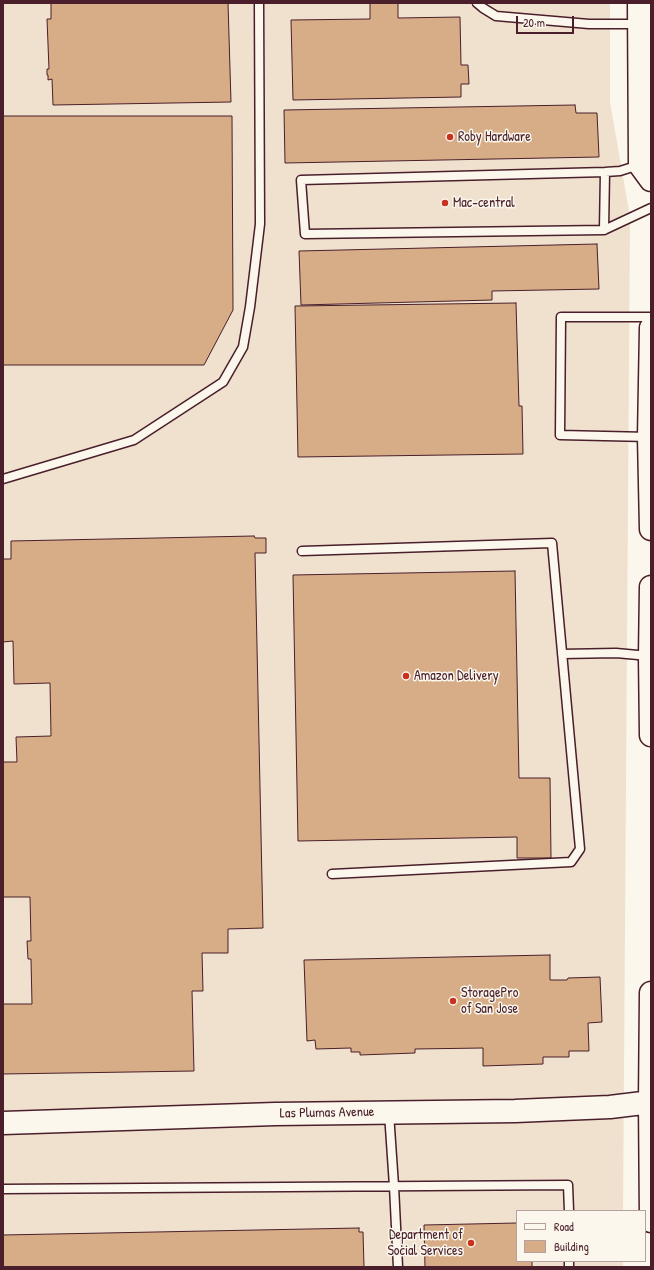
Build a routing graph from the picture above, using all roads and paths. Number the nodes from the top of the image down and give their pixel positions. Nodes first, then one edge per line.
1 (259, 3) edge
2 (477, 3) edge
3 (639, 3) edge
4 (639, 24) junction
5 (605, 172) junction
6 (646, 173) edge
7 (651, 208) edge
8 (604, 230) junction
9 (651, 317) edge
10 (651, 328) edge
11 (649, 437) junction
12 (3, 479) edge
13 (651, 529) edge
14 (302, 551) dead end
15 (651, 587) edge
16 (562, 654) junction
17 (650, 656) junction
18 (651, 735) edge
19 (332, 874) dead end
20 (651, 993) edge
21 (650, 1102) edge
22 (390, 1112) junction
23 (3, 1123) edge
24 (651, 1182) edge
25 (394, 1186) junction
26 (3, 1189) edge
27 (568, 1210) edge
28 (651, 1221) edge
29 (398, 1267) edge

1 - 12 lane
2 - 4 lane
3 - 4 main road
4 - 6 main road
5 - 6 lane
5 - 8 lane
5 - 8 lane
7 - 8 lane
9 - 11 lane
10 - 11 main road
11 - 13 main road
14 - 16 lane
15 - 17 main road
16 - 17 lane
16 - 19 lane
17 - 18 main road
20 - 21 main road
21 - 22 main road, Las Plumas Avenue
21 - 24 main road
22 - 23 main road, Las Plumas Avenue
22 - 25 lane
24 - 28 main road
25 - 26 lane
25 - 27 lane
25 - 29 lane

